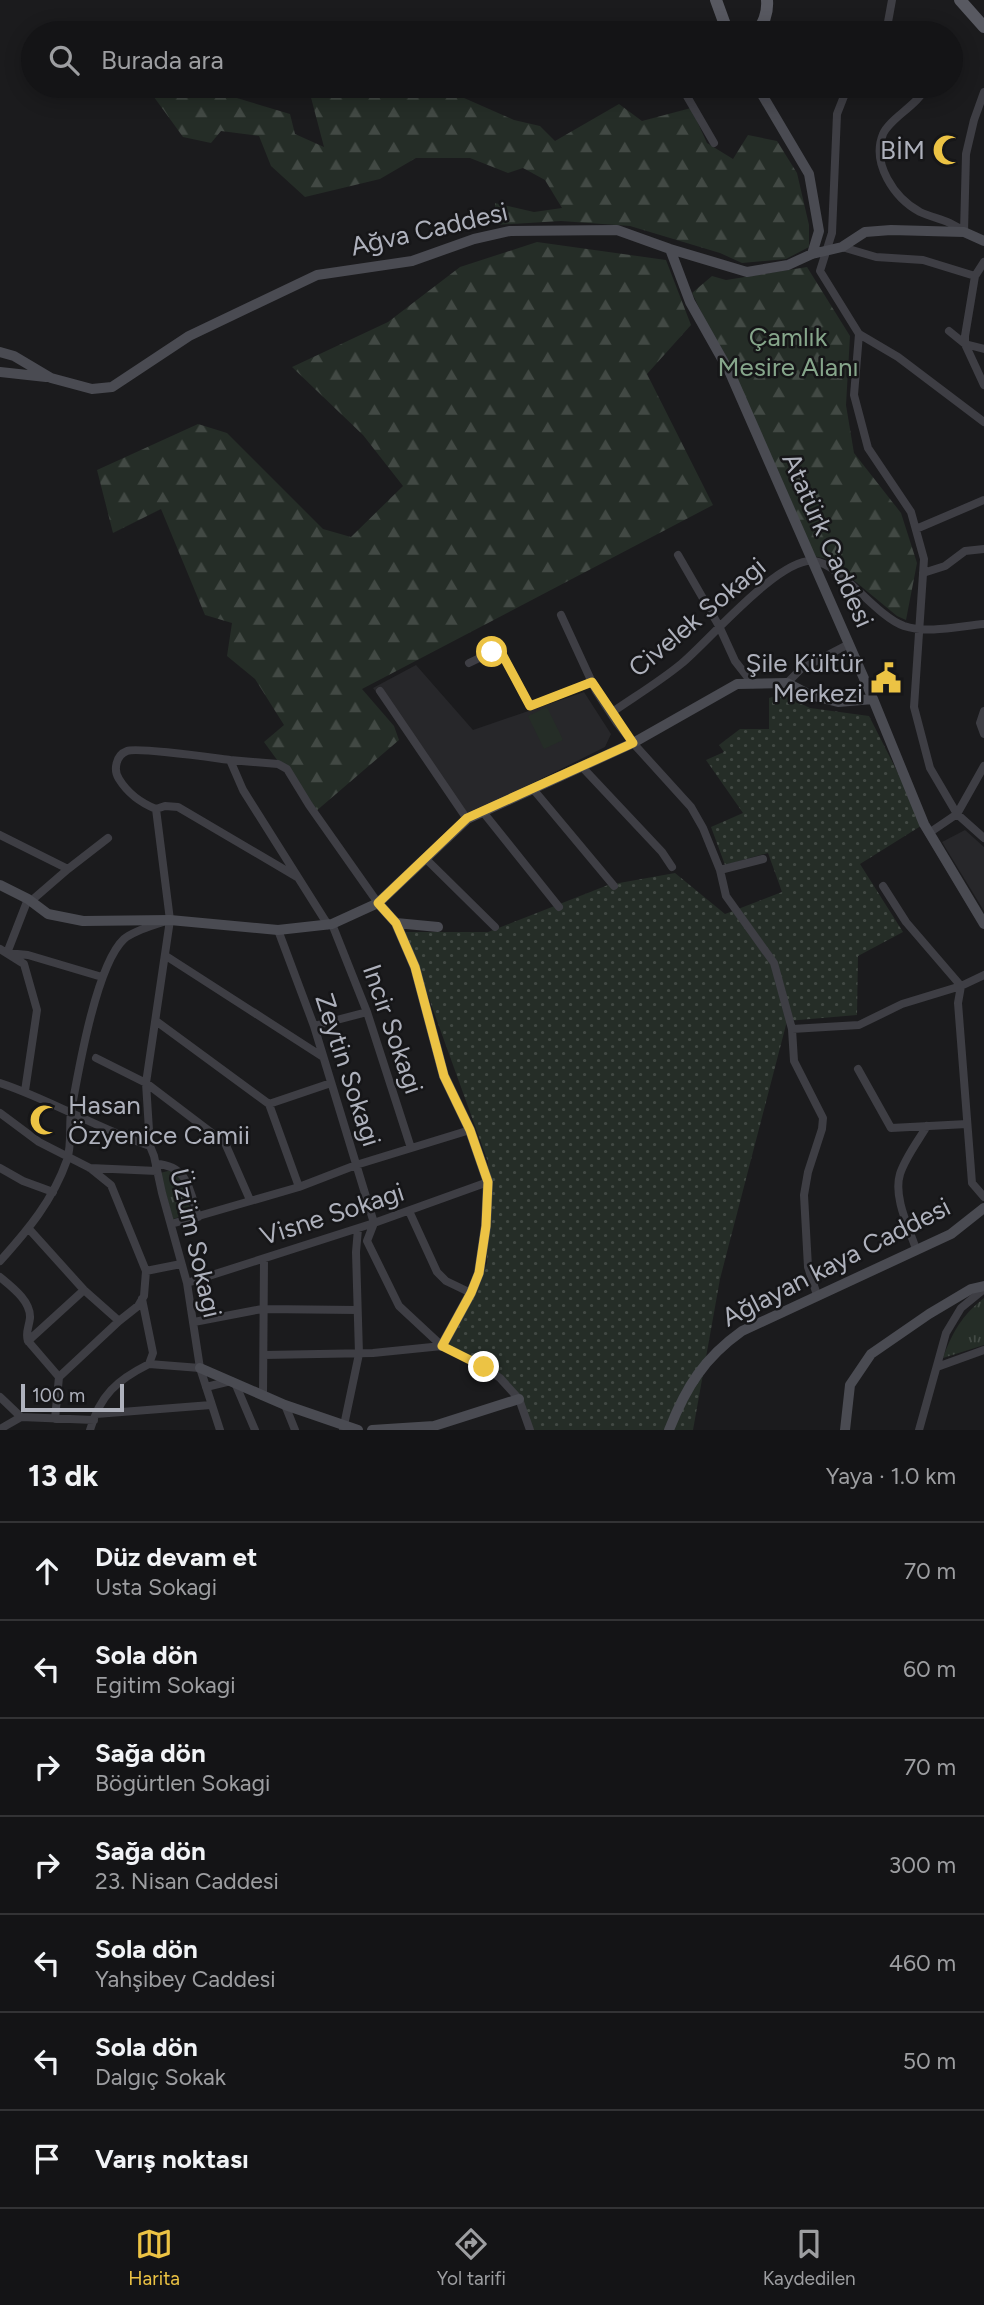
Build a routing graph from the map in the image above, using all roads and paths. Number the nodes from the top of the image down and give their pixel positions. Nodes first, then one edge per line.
1 (716, 0) edge
2 (767, 0) edge
3 (773, 0) edge
4 (892, 0) edge
5 (960, 0) edge
6 (982, 20) edge
7 (725, 21) edge
8 (764, 21) edge
9 (766, 21) edge
10 (888, 21) edge
11 (984, 92) edge
12 (688, 98) edge
13 (765, 98) edge
14 (843, 98) edge
15 (920, 98) edge
16 (714, 144) dead end
17 (964, 232) junction
18 (984, 241) edge
19 (842, 247) junction
20 (670, 249) junction
21 (828, 250) junction
22 (813, 254) junction
23 (984, 262) edge
24 (975, 276) junction
25 (949, 331) dead end
26 (859, 334) junction
27 (965, 344) junction
28 (984, 349) edge
29 (0, 352) edge
30 (0, 372) edge
31 (51, 378) junction
32 (984, 385) edge
33 (984, 422) edge
34 (984, 500) edge
35 (916, 529) junction
36 (984, 549) edge
37 (678, 555) dead end
38 (812, 560) junction
39 (923, 573) junction
40 (561, 615) dead end
41 (984, 624) edge
42 (719, 626) junction
43 (919, 629) junction
44 (849, 644) junction
45 (468, 663) dead end
46 (592, 682) junction
47 (787, 683) junction
48 (753, 684) junction
49 (380, 691) dead end
50 (873, 699) junction
51 (984, 711) edge
52 (611, 713) junction
53 (984, 734) edge
54 (633, 743) junction
55 (230, 760) junction
56 (984, 766) edge
57 (583, 768) junction
58 (533, 789) junction
59 (156, 809) junction
60 (483, 811) junction
61 (957, 814) junction
62 (467, 818) junction
63 (929, 833) junction
64 (0, 835) edge
65 (108, 838) dead end
66 (984, 838) edge
67 (426, 859) junction
68 (763, 859) dead end
69 (671, 867) dead end
70 (68, 869) junction
71 (720, 870) junction
72 (297, 877) junction
73 (0, 885) edge
74 (614, 886) dead end
75 (883, 886) dead end
76 (30, 900) junction
77 (378, 903) junction
78 (559, 906) dead end
79 (170, 919) junction
80 (396, 923) junction
81 (330, 924) junction
82 (984, 924) edge
83 (495, 927) dead end
84 (438, 928) dead end
85 (278, 930) junction
86 (3, 951) edge
87 (166, 956) junction
88 (984, 975) edge
89 (103, 977) junction
90 (961, 986) junction
91 (367, 1012) junction
92 (156, 1021) junction
93 (314, 1026) junction
94 (792, 1028) junction
95 (323, 1057) junction
96 (96, 1058) dead end
97 (858, 1069) dead end
98 (0, 1083) edge
99 (146, 1083) junction
100 (331, 1083) junction
101 (25, 1091) junction
102 (269, 1104) junction
103 (0, 1114) edge
104 (71, 1114) junction
105 (967, 1125) junction
106 (927, 1126) junction
107 (470, 1130) junction
108 (149, 1146) junction
109 (411, 1148) junction
110 (68, 1158) junction
111 (356, 1165) junction
112 (157, 1167) junction
113 (0, 1168) edge
114 (90, 1168) junction
115 (488, 1182) junction
116 (299, 1187) junction
117 (53, 1192) junction
118 (984, 1197) edge
119 (250, 1200) junction
120 (984, 1208) edge
121 (409, 1211) junction
122 (198, 1217) junction
123 (374, 1223) junction
124 (171, 1224) junction
125 (358, 1228) junction
126 (29, 1229) junction
127 (916, 1249) junction
128 (264, 1259) junction
129 (0, 1261) edge
130 (181, 1264) junction
131 (146, 1271) junction
132 (0, 1277) edge
133 (187, 1283) junction
134 (984, 1287) edge
135 (84, 1290) junction
136 (471, 1293) junction
137 (817, 1295) junction
138 (142, 1300) junction
139 (262, 1309) junction
140 (357, 1310) junction
141 (119, 1321) junction
142 (194, 1322) junction
143 (28, 1341) junction
144 (442, 1346) junction
145 (984, 1350) edge
146 (359, 1354) junction
147 (264, 1355) junction
148 (984, 1356) edge
149 (149, 1364) junction
150 (937, 1367) junction
151 (200, 1368) junction
152 (59, 1377) junction
153 (233, 1382) junction
154 (206, 1387) junction
155 (263, 1396) junction
156 (0, 1397) edge
157 (519, 1399) junction
158 (211, 1405) junction
159 (285, 1405) junction
160 (20, 1417) junction
161 (95, 1417) junction
162 (55, 1419) junction
163 (343, 1428) edge
164 (0, 1429) edge
165 (90, 1430) edge
166 (220, 1430) edge
167 (255, 1430) edge
168 (295, 1430) edge
169 (358, 1430) edge
170 (372, 1430) edge
171 (530, 1430) edge
172 (669, 1430) edge
173 (845, 1430) edge
174 (919, 1430) edge

1 - 7 main road
2 - 8 main road
3 - 9 main road
4 - 10 street
5 - 6 main road
11 - 17 street
12 - 16 street
13 - 22 street
14 - 21 street
15 - 17 street
17 - 18 street
17 - 19 street, Ağva Caddesi
19 - 21 street, Ağva Caddesi
19 - 24 street
20 - 22 street, Ağva Caddesi
20 - 31 street, Ağva Caddesi
20 - 38 street, Atatürk Caddesi
21 - 22 street, Ağva Caddesi
21 - 26 street
23 - 24 street
24 - 27 street
25 - 27 street
26 - 33 street
26 - 35 street
27 - 28 street
27 - 32 street
29 - 31 street, Ağva Caddesi
30 - 31 street
34 - 35 street
35 - 39 street
36 - 39 street
37 - 42 street
38 - 42 street, Civelek Sokagi
38 - 43 street
38 - 44 street, Atatürk Caddesi
39 - 43 street
40 - 46 street
41 - 43 street
42 - 48 street
42 - 52 street, Civelek Sokagi
43 - 61 street
44 - 47 street
44 - 50 street, Atatürk Caddesi
45 - 46 street
46 - 52 street
47 - 48 street
47 - 50 street
48 - 54 street
49 - 62 street
50 - 63 street, Atatürk Caddesi
51 - 53 street
52 - 54 street
54 - 57 street
54 - 71 street
55 - 59 street
55 - 72 street, Incir Sokagi
55 - 77 street
56 - 61 street
57 - 58 street
57 - 69 street
58 - 60 street
58 - 74 street
59 - 72 street
59 - 79 street, Üzüm Sokagi
60 - 62 street
60 - 78 street
61 - 63 street
61 - 66 street
62 - 67 street
63 - 82 street, Atatürk Caddesi
64 - 70 street
65 - 70 street
67 - 77 street
67 - 83 street
68 - 71 street
70 - 76 street
71 - 94 street
72 - 81 street, Incir Sokagi
73 - 76 street
75 - 90 street
76 - 79 street
76 - 86 street
77 - 80 street
77 - 81 street
79 - 85 street
79 - 87 street, Üzüm Sokagi
79 - 89 street
80 - 84 street
80 - 107 street
81 - 85 street
81 - 91 street, Incir Sokagi
85 - 93 street, Zeytin Sokagi
86 - 89 street
86 - 101 street
87 - 92 street, Üzüm Sokagi
87 - 95 street
88 - 90 street
89 - 104 street
90 - 94 street
90 - 105 street
91 - 93 street
91 - 109 street, Incir Sokagi
92 - 99 street, Üzüm Sokagi
92 - 102 street
93 - 95 street, Zeytin Sokagi
94 - 137 street
95 - 100 street, Zeytin Sokagi
96 - 99 street
97 - 106 street
98 - 101 street
99 - 108 street, Üzüm Sokagi
99 - 119 street
100 - 102 street
100 - 111 street, Zeytin Sokagi
101 - 104 street
102 - 116 street
103 - 110 street
104 - 108 street
104 - 110 street
105 - 106 street
105 - 118 street
106 - 127 street
107 - 109 street
107 - 115 street
108 - 112 street, Üzüm Sokagi
109 - 111 street
110 - 114 street
110 - 117 street
111 - 116 street
111 - 123 street, Zeytin Sokagi
112 - 114 street
112 - 122 street
112 - 124 street, Üzüm Sokagi
113 - 117 street
114 - 131 street
115 - 121 street, Visne Sokagi
115 - 136 street
116 - 119 street
117 - 126 street
119 - 122 street
120 - 127 street, Ağlayan kaya Caddesi
121 - 123 street, Visne Sokagi
121 - 136 street
122 - 124 street
123 - 125 street, Visne Sokagi
123 - 144 street, Zeytin Sokagi
124 - 130 street, Üzüm Sokagi
125 - 128 street, Visne Sokagi
125 - 140 street
126 - 129 street
126 - 135 street
127 - 137 street, Ağlayan kaya Caddesi
128 - 133 street, Visne Sokagi
128 - 139 street
130 - 131 street
130 - 133 street, Üzüm Sokagi
131 - 138 street
132 - 143 street
133 - 142 street, Üzüm Sokagi
134 - 150 street
134 - 173 street
135 - 141 street
135 - 143 street
136 - 144 street
137 - 172 street, Ağlayan kaya Caddesi
138 - 141 street
138 - 149 street
139 - 140 street
139 - 142 street
139 - 147 street
140 - 146 street
141 - 152 street
142 - 151 street, Üzüm Sokagi
143 - 152 street
144 - 146 street
144 - 157 street, Zeytin Sokagi
145 - 148 street
145 - 150 street
146 - 147 street
146 - 163 street
147 - 155 street
149 - 151 street
149 - 161 street
150 - 174 street
151 - 153 street
151 - 154 street, Üzüm Sokagi
152 - 162 street
153 - 154 street
153 - 155 street
153 - 167 street
154 - 158 street, Üzüm Sokagi
155 - 159 street
156 - 160 street
157 - 170 street
157 - 171 street
158 - 161 street
158 - 166 street, Üzüm Sokagi
159 - 163 street
159 - 168 street
160 - 162 street
160 - 164 street
161 - 162 street
161 - 165 street
163 - 169 street

